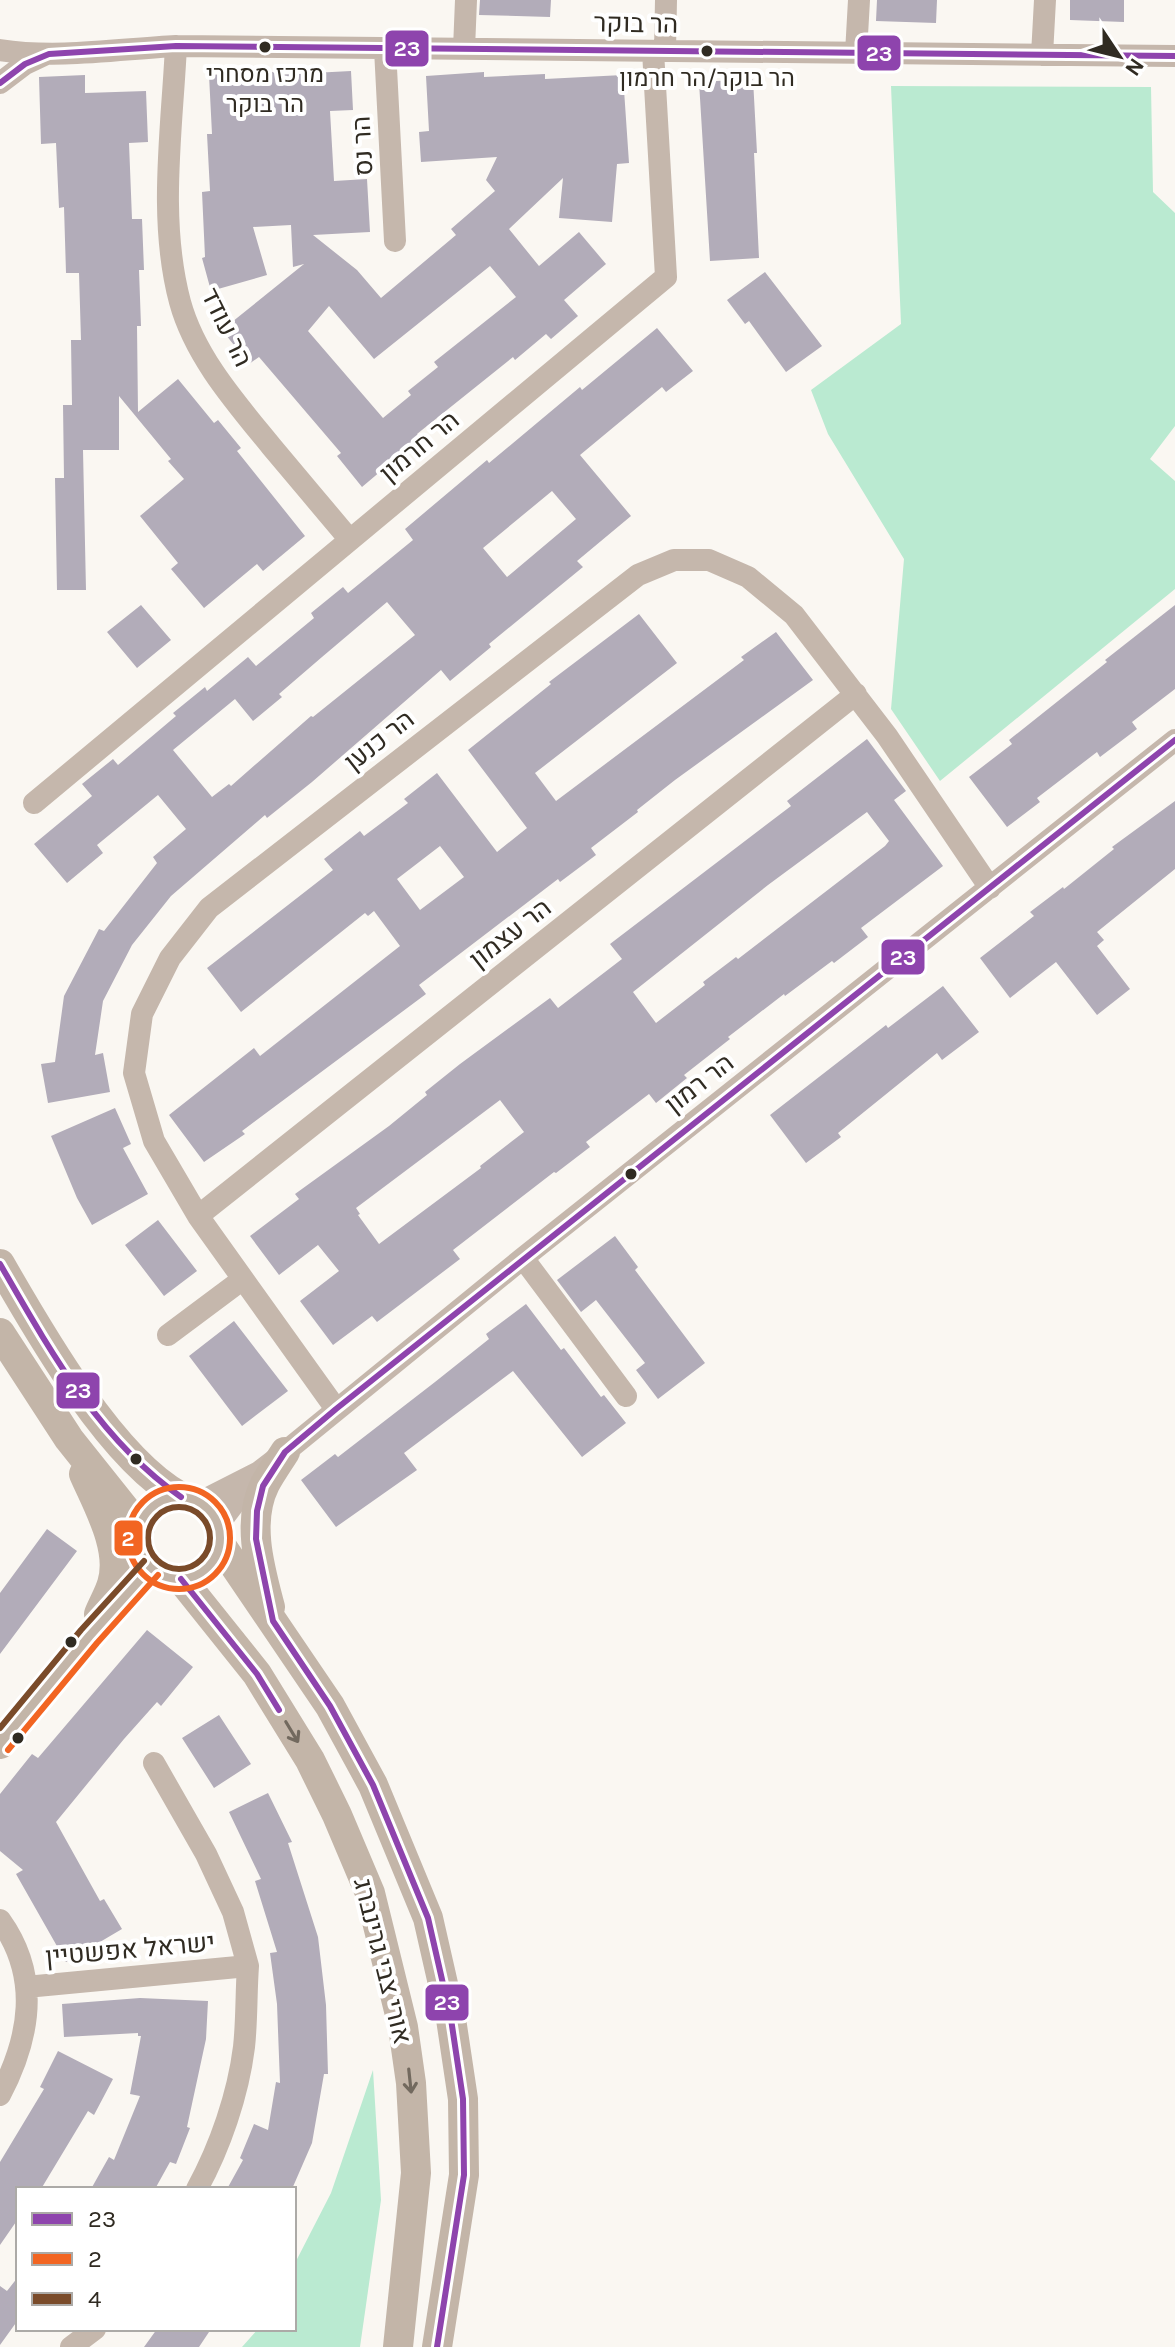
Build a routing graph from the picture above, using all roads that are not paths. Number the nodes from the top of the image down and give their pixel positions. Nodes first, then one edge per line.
1 (466, 0) edge
2 (666, 0) edge
3 (859, 0) edge
4 (1045, 0) edge
5 (176, 46) junction
6 (385, 49) junction
7 (464, 49) junction
8 (0, 50) edge
9 (659, 51) junction
10 (856, 53) junction
11 (49, 54) junction
12 (1042, 55) junction
13 (1175, 56) edge
14 (0, 83) edge
15 (395, 241) dead end
16 (350, 540) junction
17 (856, 694) junction
18 (1175, 740) edge
19 (34, 803) dead end
20 (990, 888) junction
21 (198, 1216) junction
22 (523, 1258) junction
23 (0, 1264) edge
24 (243, 1279) junction
25 (0, 1333) edge
26 (168, 1335) dead end
27 (626, 1396) dead end
28 (336, 1409) junction
29 (69, 1439) junction
30 (285, 1452) junction
31 (205, 1517) junction
32 (140, 1528) junction
33 (151, 1568) junction
34 (181, 1579) junction
35 (273, 1621) junction
36 (89, 1636) junction
37 (0, 1744) edge
38 (154, 1763) dead end
39 (0, 1920) edge
40 (248, 1966) junction
41 (26, 1987) junction
42 (0, 2095) edge
43 (198, 2187) edge
44 (92, 2331) edge
45 (71, 2347) edge
46 (398, 2347) edge
47 (437, 2347) edge

1 - 7 street
2 - 9 street
3 - 10 street
4 - 12 street
5 - 6 street, הר בוקר
5 - 11 street, הר בוקר
5 - 16 street, הר עודד
6 - 7 street, הר בוקר
6 - 15 street, הר נס
7 - 9 street, הר בוקר
8 - 11 street, הר בוקר
9 - 10 street, הר בוקר
9 - 16 street, הר חרמון
10 - 12 street, הר בוקר
11 - 14 street, הר בוקר
12 - 13 street, הר בוקר
16 - 19 street, הר חרמון
17 - 20 street, הר כנען
17 - 21 street, הר עצמון
17 - 21 street, הר כנען
18 - 20 street, הר רמון
20 - 22 street, הר רמון
21 - 24 street, הר כנען
22 - 27 street
22 - 28 street, הר רמון
23 - 31 main road, אורי צבי גרינברג
24 - 26 street
24 - 28 street, הר כנען
25 - 29 main road
28 - 30 street, הר רמון
29 - 32 main road
29 - 36 main road
30 - 31 street, הר רמון
30 - 35 main road
31 - 32 main road
31 - 34 main road
31 - 35 main road, אורי צבי גרינברג
32 - 33 main road
33 - 34 main road
33 - 36 main road
34 -> 46 main road, אורי צבי גרינברג
35 - 47 main road, אורי צבי גרינברג
36 - 37 main road
38 - 40 street
39 - 41 street
40 - 41 street, ישראל אפשטיין
40 - 43 street, ישראל אפשטיין
41 - 42 street
44 - 45 street

